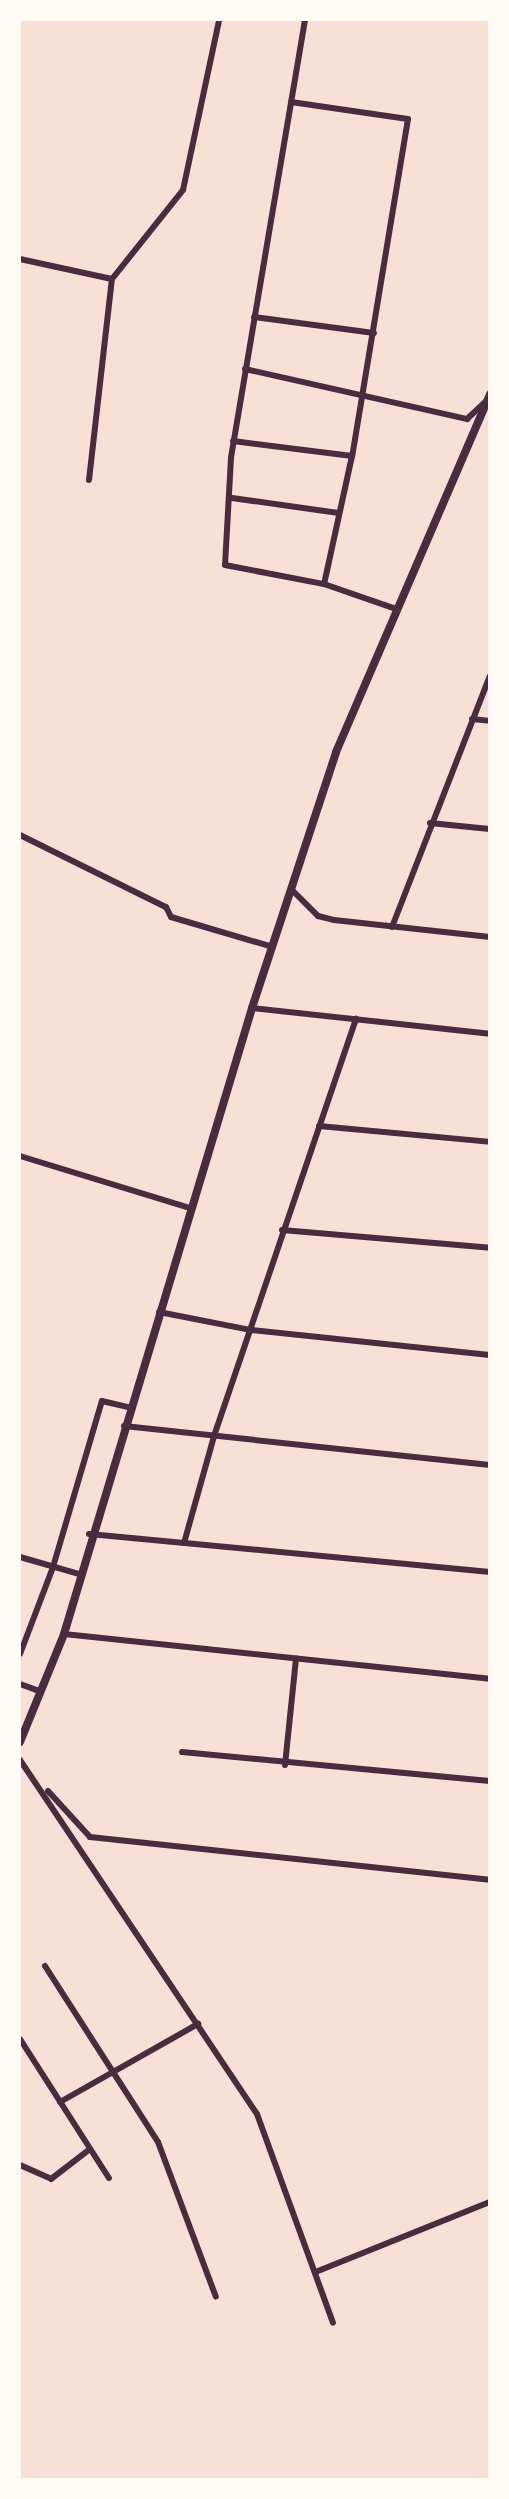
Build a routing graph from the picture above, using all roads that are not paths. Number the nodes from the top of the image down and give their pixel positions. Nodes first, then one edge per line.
1 (219, 20) edge
2 (305, 20) edge
3 (291, 102) junction
4 (20, 259) edge
5 (112, 279) junction
6 (254, 317) junction
7 (374, 333) junction
8 (245, 369) junction
9 (362, 391) junction
10 (489, 398) edge
11 (233, 441) junction
12 (352, 456) junction
13 (88, 480) dead end
14 (232, 498) junction
15 (339, 513) junction
16 (324, 584) junction
17 (396, 609) junction
18 (489, 676) edge
19 (472, 719) junction
20 (489, 721) edge
21 (430, 823) junction
22 (489, 829) edge
23 (20, 835) edge
24 (292, 890) junction
25 (392, 927) junction
26 (489, 937) edge
27 (270, 946) junction
28 (252, 1008) junction
29 (357, 1019) junction
30 (489, 1034) edge
31 (319, 1126) junction
32 (489, 1142) edge
33 (20, 1156) edge
34 (187, 1207) junction
35 (282, 1230) junction
36 (489, 1248) edge
37 (159, 1312) junction
38 (251, 1330) junction
39 (489, 1355) edge
40 (129, 1407) junction
41 (124, 1426) junction
42 (214, 1436) junction
43 (489, 1465) edge
44 (90, 1534) junction
45 (184, 1543) junction
46 (20, 1557) edge
47 (53, 1568) junction
48 (489, 1572) edge
49 (79, 1574) junction
50 (64, 1634) junction
51 (20, 1654) edge
52 (296, 1659) junction
53 (489, 1679) edge
54 (20, 1684) edge
55 (39, 1691) junction
56 (20, 1742) edge
57 (182, 1752) dead end
58 (20, 1760) edge
59 (285, 1765) junction
60 (33, 1774) junction
61 (489, 1781) edge
62 (489, 1880) edge
63 (45, 1966) dead end
64 (198, 2024) junction
65 (20, 2039) edge
66 (113, 2072) junction
67 (60, 2102) junction
68 (90, 2149) junction
69 (20, 2165) edge
70 (109, 2178) dead end
71 (489, 2202) edge
72 (318, 2271) junction
73 (216, 2297) dead end
74 (333, 2323) dead end

1 - 5 street
2 - 3 street
3 - 6 street
3 - 7 street
4 - 5 street
5 - 13 street
6 - 7 street
6 - 8 street
7 - 9 street
8 - 9 street
8 - 11 street
9 - 10 street
9 - 12 street
10 - 17 street
11 - 12 street
11 - 14 street
12 - 15 street
14 - 15 street
14 - 16 street
15 - 16 street
16 - 17 street
17 - 24 street
18 - 19 street
19 - 20 street
19 - 21 street
21 - 22 street
21 - 25 street
23 - 27 street
24 - 25 street
24 - 27 street
25 - 26 street
27 - 28 street
28 - 29 street
28 - 34 street
29 - 30 street
29 - 31 street
31 - 32 street
31 - 35 street
33 - 34 street
34 - 37 street
35 - 36 street
35 - 38 street
37 - 38 street
37 - 40 street
38 - 39 street
38 - 42 street
40 - 41 street
40 - 47 street
41 - 42 street
41 - 44 street
42 - 43 street
42 - 45 street
44 - 45 street
44 - 49 street
45 - 48 street
46 - 47 street
47 - 49 street
47 - 51 street
49 - 50 street
50 - 52 street
50 - 55 street
52 - 53 street
52 - 59 street
54 - 55 street
55 - 56 street
57 - 59 street
58 - 60 street
59 - 61 street
60 - 62 street
60 - 64 street
63 - 66 street
64 - 66 street
64 - 72 street
65 - 67 street
66 - 67 street
66 - 73 street
67 - 68 street
68 - 69 street
68 - 70 street
71 - 72 street
72 - 74 street

